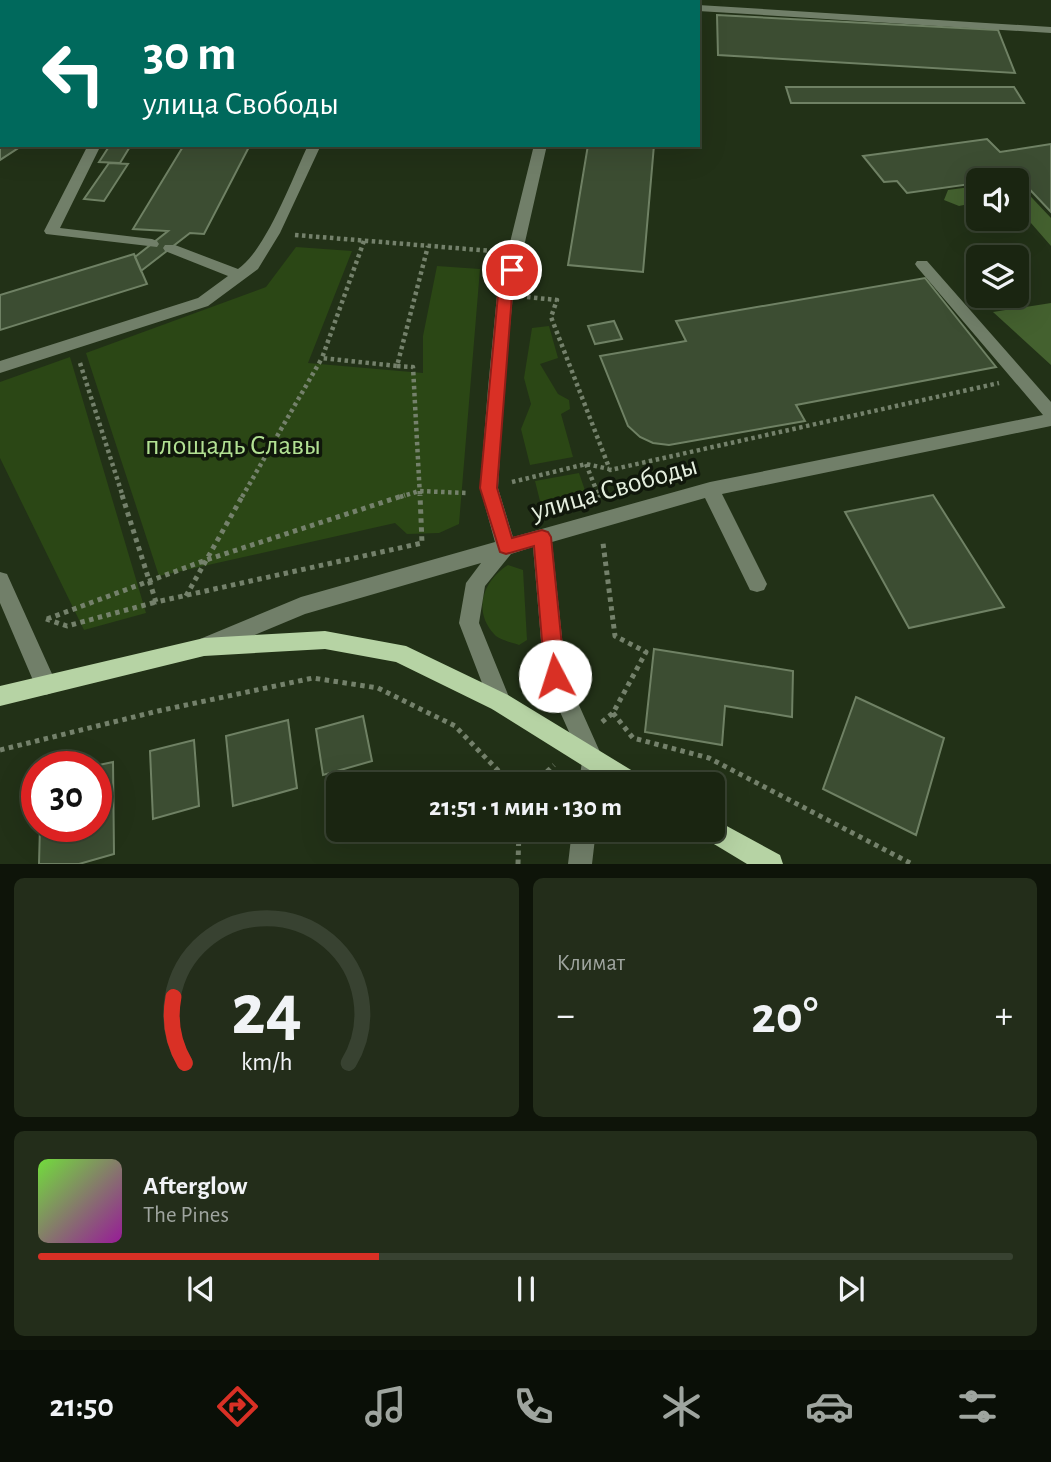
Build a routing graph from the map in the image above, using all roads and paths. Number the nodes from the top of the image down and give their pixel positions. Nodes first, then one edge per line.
1 (700, 8) edge
2 (1051, 30) edge
3 (94, 147) edge
4 (314, 147) edge
5 (541, 147) edge
6 (273, 233) junction
7 (364, 241) junction
8 (152, 244) dead end
9 (428, 246) junction
10 (170, 248) dead end
11 (495, 262) dead end
12 (922, 264) dead end
13 (239, 275) junction
14 (505, 295) junction
15 (74, 344) junction
16 (321, 358) junction
17 (397, 366) junction
18 (0, 367) edge
19 (1021, 377) junction
20 (1051, 413) edge
21 (1051, 419) edge
22 (586, 464) junction
23 (610, 470) junction
24 (488, 488) junction
25 (710, 489) junction
26 (419, 491) junction
27 (461, 494) dead end
28 (606, 517) junction
29 (542, 537) junction
30 (506, 546) junction
31 (206, 560) junction
32 (0, 580) edge
33 (149, 580) junction
34 (757, 584) dead end
35 (186, 596) junction
36 (156, 602) junction
37 (47, 619) junction
38 (20, 625) junction
39 (204, 647) junction
40 (46, 685) junction
41 (0, 696) edge
42 (500, 702) junction
43 (613, 713) junction
44 (577, 742) junction
45 (0, 750) edge
46 (499, 772) edge
47 (546, 772) edge
48 (592, 772) edge
49 (725, 837) edge
50 (519, 842) edge
51 (583, 842) edge
52 (518, 863) edge
53 (580, 863) edge
54 (771, 863) edge
55 (912, 863) edge

1 - 2 street
3 - 8 street
4 - 6 street
5 - 14 street
6 - 7 path
6 - 13 street
7 - 9 path
7 - 16 path
9 - 11 path
9 - 17 path
10 - 13 street
12 - 19 street
13 - 15 street
14 - 23 path
14 - 24 street
15 - 18 street
15 - 33 path
16 - 17 path
16 - 31 path
17 - 26 path
19 - 20 street
19 - 23 path
21 - 25 street, улица Свободы
22 - 23 path
22 - 24 path
22 - 28 path
24 - 30 street
25 - 28 street, улица Свободы
25 - 34 street
26 - 27 path
26 - 31 path
26 - 35 path
28 - 29 street, улица Свободы
28 - 43 path
29 - 30 street, улица Свободы
29 - 44 street
30 - 39 street, улица Свободы
30 - 42 street
31 - 33 path
31 - 35 path
32 - 38 street
33 - 36 path
33 - 37 path
35 - 36 path
36 - 37 path
37 - 38 path
38 - 40 street
39 - 40 main road, улица Свободы
39 - 42 main road, улица Свободы
40 - 41 main road, улица Свободы
42 - 44 main road, улица Свободы
43 - 44 path
43 - 55 path
44 - 47 path
44 - 48 main road, улица Свободы
45 - 46 path
49 - 54 main road
50 - 52 path
51 - 53 street

